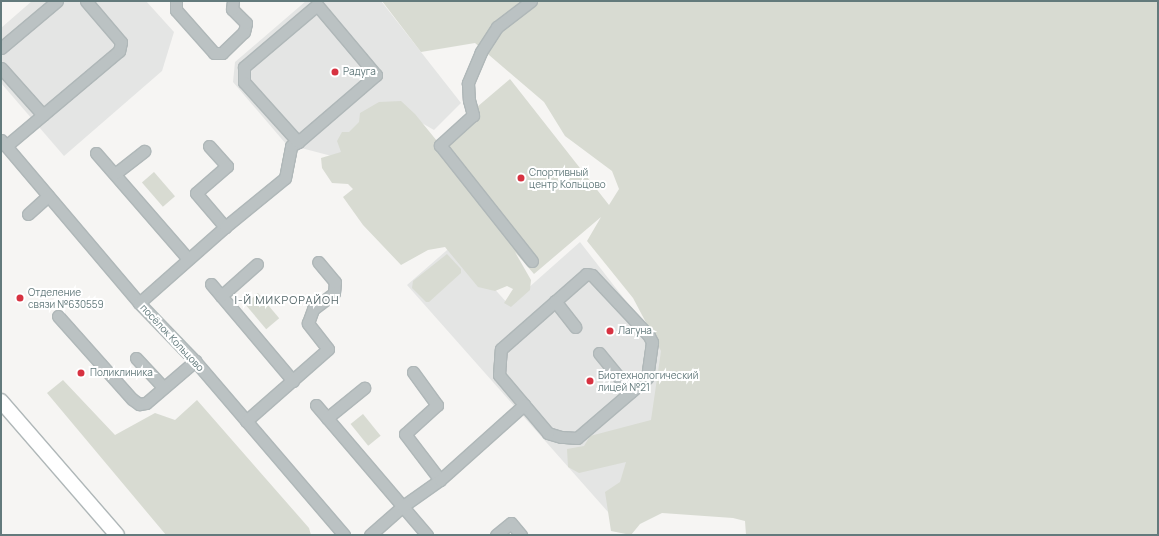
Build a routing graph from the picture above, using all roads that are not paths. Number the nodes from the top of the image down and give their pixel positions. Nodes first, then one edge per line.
1 (57, 1) edge
2 (86, 1) edge
3 (176, 1) edge
4 (233, 1) edge
5 (531, 1) edge
6 (1, 48) edge
7 (1, 68) edge
8 (43, 115) junction
9 (298, 142) junction
10 (3, 143) edge
11 (209, 146) dead end
12 (144, 151) dead end
13 (96, 153) dead end
14 (116, 174) junction
15 (48, 196) junction
16 (28, 214) dead end
17 (224, 227) junction
18 (188, 259) junction
19 (532, 261) dead end
20 (318, 262) dead end
21 (257, 264) dead end
22 (211, 284) dead end
23 (221, 296) junction
24 (555, 301) junction
25 (139, 303) junction
26 (58, 316) dead end
27 (575, 327) dead end
28 (598, 353) dead end
29 (136, 358) dead end
30 (195, 362) junction
31 (413, 372) dead end
32 (293, 381) junction
33 (163, 388) junction
34 (364, 388) dead end
35 (631, 392) junction
36 (1, 402) edge
37 (316, 405) dead end
38 (524, 406) junction
39 (327, 418) junction
40 (246, 421) junction
41 (440, 480) junction
42 (403, 506) junction
43 (422, 533) edge
44 (117, 535) edge
45 (344, 535) edge
46 (370, 535) edge
47 (496, 535) edge
48 (521, 535) edge

1 - 6 street
2 - 8 street
3 - 4 street
5 - 19 street
7 - 8 street
8 - 10 street
9 - 9 street
9 - 17 street
10 - 15 street, посёлок Кольцово
11 - 17 street
12 - 14 street
13 - 14 street
14 - 18 street
15 - 16 street
15 - 25 street, посёлок Кольцово
17 - 18 street
18 - 25 street
20 - 32 street
21 - 23 street
22 - 23 street
23 - 32 street
24 - 27 street
24 - 35 street
24 - 38 street
25 - 30 street, посёлок Кольцово
26 - 33 street
28 - 35 street
29 - 33 street
30 - 33 street
30 - 40 street, посёлок Кольцово
31 - 41 street
32 - 40 street
34 - 39 street
35 - 38 street
36 - 44 main road
37 - 39 street
38 - 41 street
39 - 42 street
40 - 45 street, посёлок Кольцово
41 - 42 street
42 - 43 street
42 - 46 street
47 - 48 street

